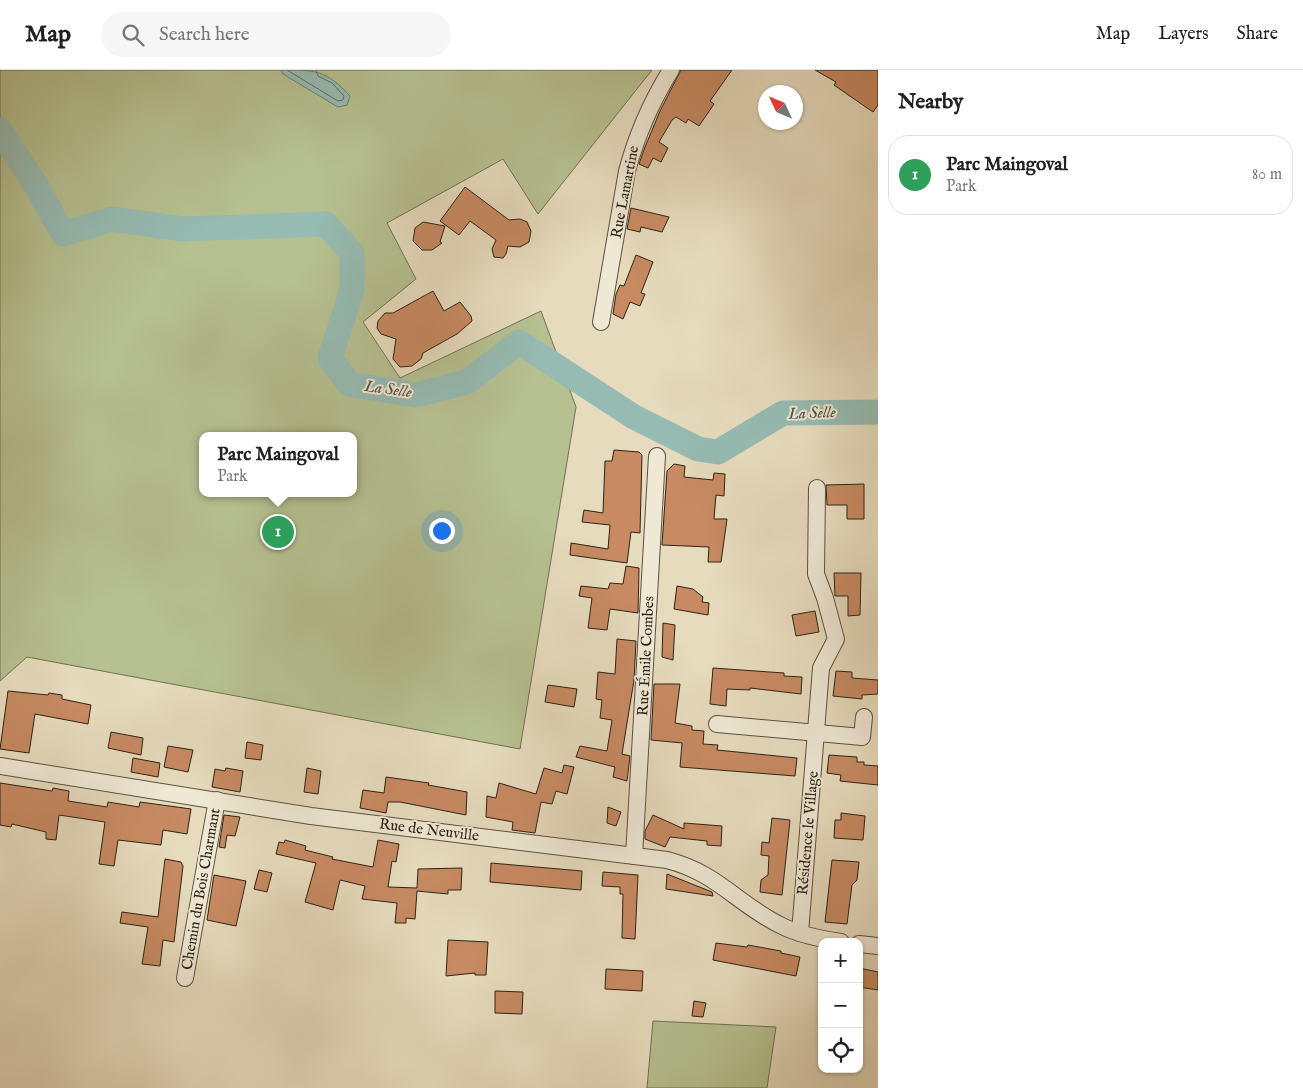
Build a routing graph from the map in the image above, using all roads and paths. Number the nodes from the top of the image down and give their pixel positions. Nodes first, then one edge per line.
1 (672, 70) edge
2 (601, 322) dead end
3 (657, 456) dead end
4 (817, 488) dead end
5 (864, 717) dead end
6 (716, 724) dead end
7 (816, 733) junction
8 (0, 766) edge
9 (217, 800) junction
10 (634, 856) junction
11 (800, 933) junction
12 (823, 938) edge
13 (863, 944) edge
14 (878, 946) edge
15 (185, 978) dead end

1 - 2 street, Rue Lamartine
3 - 10 street, Rue Émile Combes
4 - 7 street, Résidence le Village
5 - 7 street
6 - 7 street
7 - 11 street, Résidence le Village
8 - 9 street, Rue de Neuville
9 - 10 street, Rue de Neuville
9 - 15 street, Chemin du Bois Charmant
10 - 11 street, Rue de Neuville
11 - 12 street, Rue de Neuville
13 - 14 street

